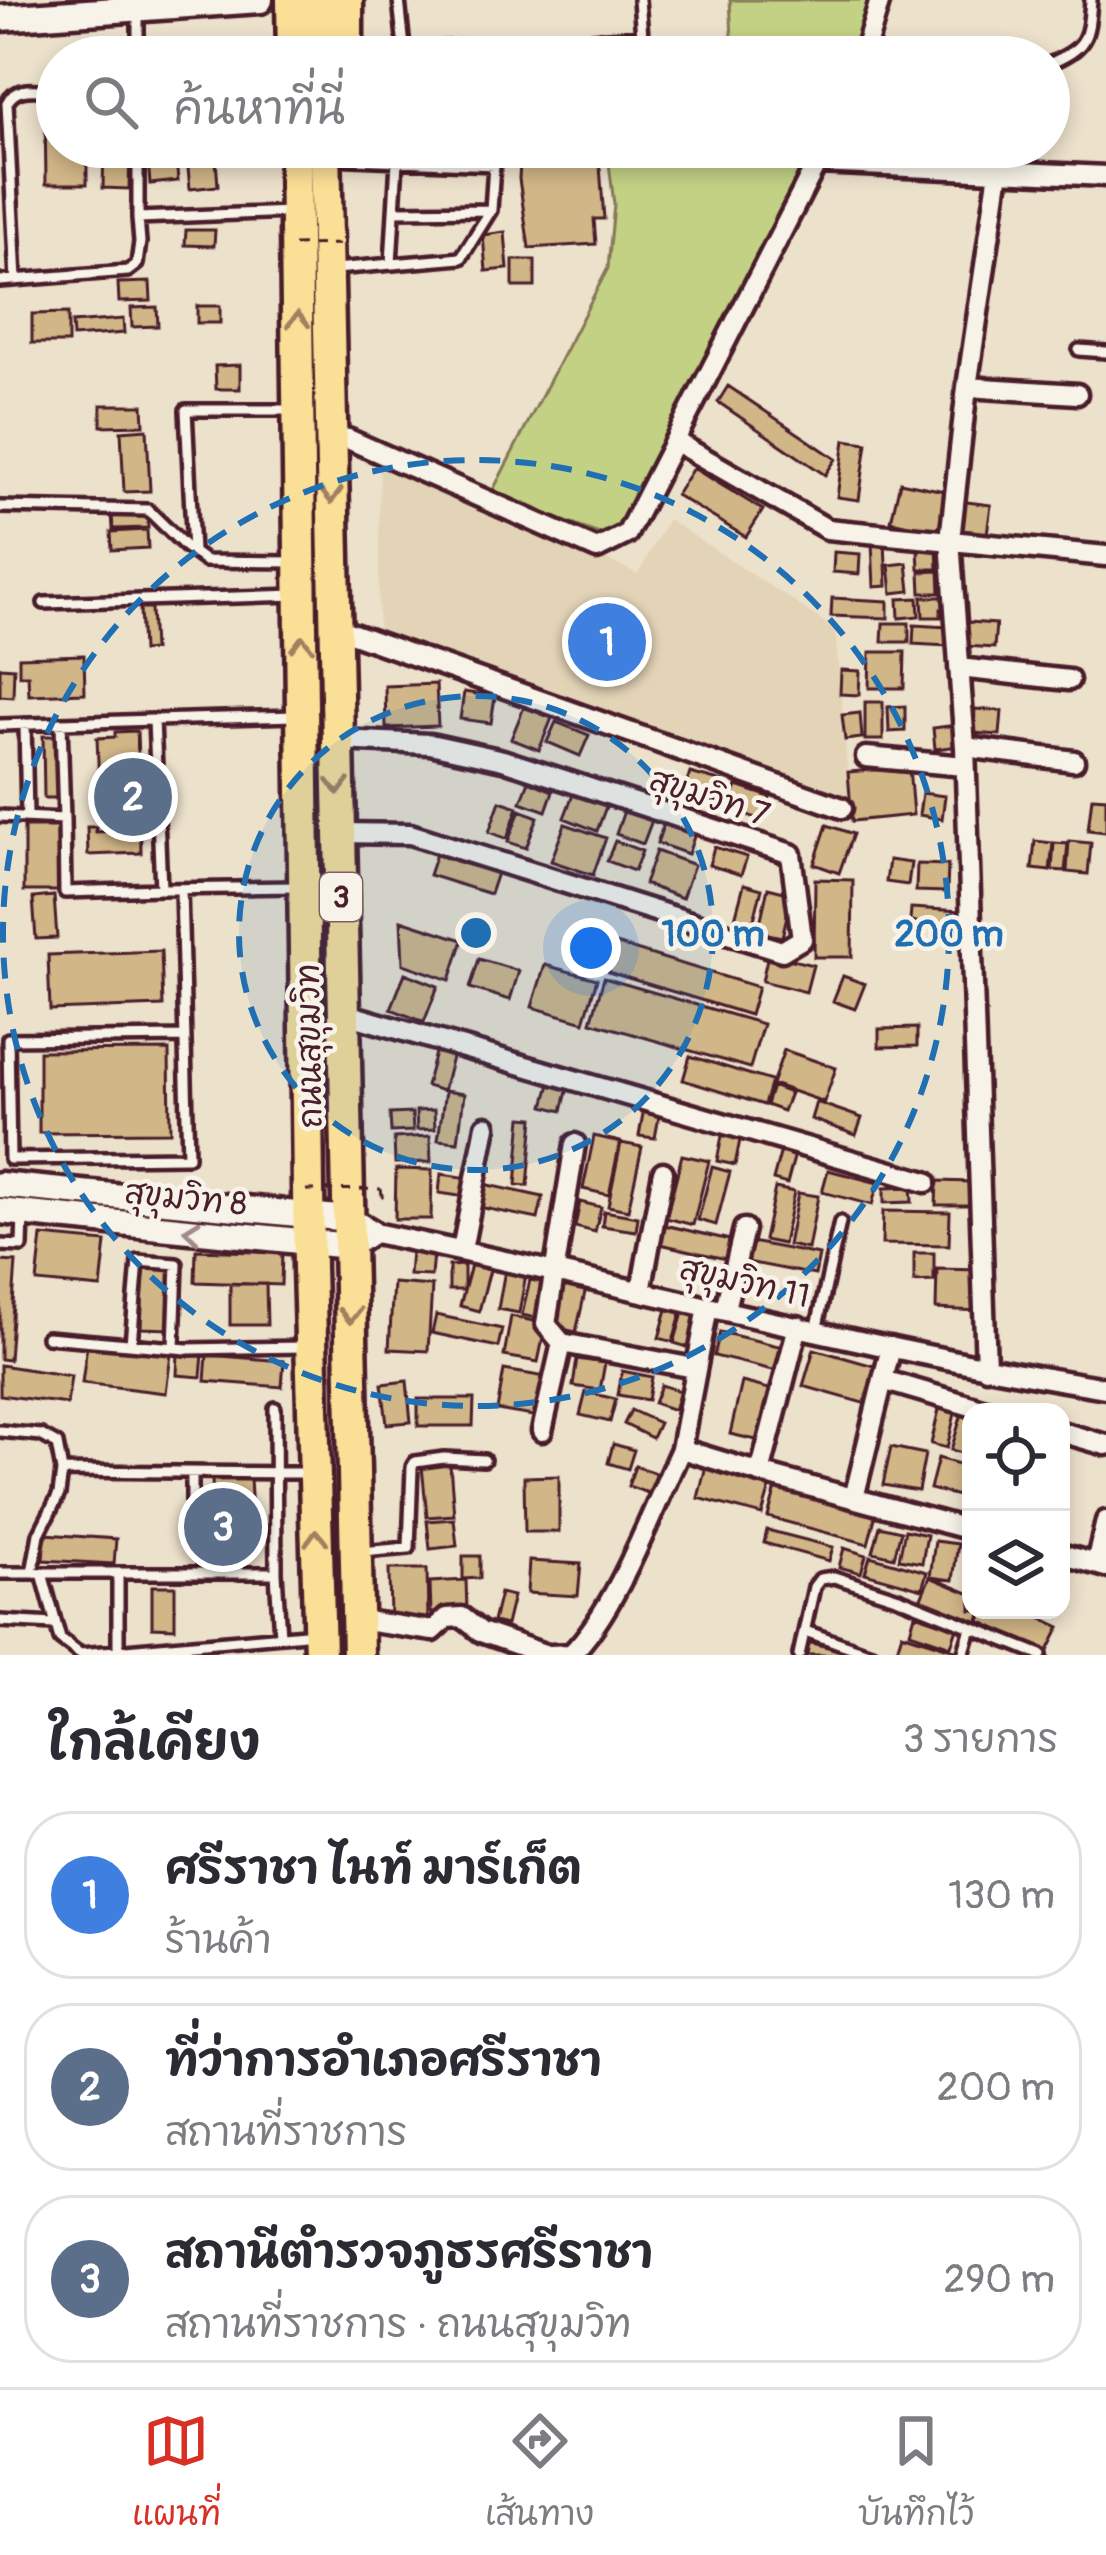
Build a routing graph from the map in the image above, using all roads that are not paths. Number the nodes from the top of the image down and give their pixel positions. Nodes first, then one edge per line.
1 (260, 0) edge
2 (292, 0) edge
3 (320, 0) edge
4 (347, 0) edge
5 (399, 0) edge
6 (639, 0) edge
7 (880, 0) edge
8 (1091, 0) edge
9 (138, 10) junction
10 (0, 18) edge
11 (138, 36) edge
12 (293, 36) edge
13 (321, 36) edge
14 (347, 36) edge
15 (403, 36) edge
16 (642, 36) edge
17 (869, 36) edge
18 (1070, 54) edge
19 (36, 91) edge
20 (138, 168) edge
21 (295, 168) edge
22 (330, 168) edge
23 (397, 168) edge
24 (494, 168) edge
25 (814, 168) edge
26 (966, 168) edge
27 (999, 171) junction
28 (1106, 176) edge
29 (491, 210) junction
30 (394, 211) junction
31 (296, 212) junction
32 (139, 218) junction
33 (338, 257) junction
34 (391, 264) junction
35 (16, 280) junction
36 (0, 281) edge
37 (1078, 350) dead end
38 (1106, 352) edge
39 (967, 387) junction
40 (1076, 394) dead end
41 (299, 410) junction
42 (330, 436) junction
43 (676, 442) junction
44 (0, 507) edge
45 (950, 540) junction
46 (193, 552) junction
47 (1106, 556) edge
48 (302, 562) junction
49 (302, 594) junction
50 (44, 603) dead end
51 (334, 627) junction
52 (959, 668) junction
53 (1069, 680) dead end
54 (302, 716) junction
55 (154, 720) junction
56 (62, 723) junction
57 (25, 724) junction
58 (0, 725) edge
59 (337, 740) junction
60 (866, 757) dead end
61 (965, 757) junction
62 (1074, 761) dead end
63 (842, 808) dead end
64 (0, 816) edge
65 (27, 816) junction
66 (64, 819) junction
67 (339, 833) junction
68 (304, 887) junction
69 (161, 889) junction
70 (181, 889) junction
71 (343, 1013) junction
72 (185, 1037) junction
73 (486, 1126) dead end
74 (575, 1144) dead end
75 (60, 1158) junction
76 (663, 1172) dead end
77 (926, 1182) dead end
78 (0, 1186) edge
79 (58, 1189) junction
80 (12, 1213) edge
81 (307, 1216) junction
82 (840, 1222) dead end
83 (744, 1229) dead end
84 (356, 1233) junction
85 (0, 1245) edge
86 (462, 1250) junction
87 (554, 1272) junction
88 (641, 1291) junction
89 (716, 1308) junction
90 (807, 1329) junction
91 (47, 1337) dead end
92 (562, 1343) junction
93 (130, 1344) junction
94 (891, 1347) junction
95 (174, 1348) junction
96 (311, 1348) junction
97 (694, 1368) junction
98 (986, 1368) junction
99 (883, 1380) junction
100 (1106, 1388) edge
101 (962, 1403) edge
102 (275, 1408) dead end
103 (0, 1431) edge
104 (542, 1431) dead end
105 (1070, 1435) edge
106 (1106, 1445) edge
107 (681, 1449) junction
108 (484, 1460) dead end
109 (62, 1471) junction
110 (192, 1473) junction
111 (315, 1473) junction
112 (760, 1473) junction
113 (275, 1474) junction
114 (854, 1498) junction
115 (192, 1502) dead end
116 (1106, 1521) edge
117 (962, 1527) edge
118 (356, 1553) junction
119 (1070, 1556) edge
120 (1101, 1565) edge
121 (0, 1573) edge
122 (37, 1573) junction
123 (276, 1573) junction
124 (118, 1575) junction
125 (358, 1620) junction
126 (0, 1621) edge
127 (54, 1624) junction
128 (970, 1628) junction
129 (805, 1631) junction
130 (280, 1636) junction
131 (319, 1644) edge
132 (118, 1652) edge
133 (358, 1655) edge
134 (549, 1655) edge
135 (799, 1655) edge
136 (874, 1655) edge
137 (963, 1655) edge
138 (1041, 1655) edge

1 - 9 main road
2 - 12 highway
3 - 13 highway
4 - 14 highway
5 - 15 lane
6 - 16 lane
7 - 17 street
8 - 18 lane
9 - 10 main road
9 - 11 lane
19 - 35 lane
20 - 32 lane
21 - 31 highway, ถนนสุขุมวิท / 3
22 - 33 highway, ถนนสุขุมวิท / 3
23 - 30 lane
24 - 29 lane
25 - 43 street
26 - 27 street
27 - 28 street
27 - 39 street
29 - 30 lane
29 - 34 lane
30 - 34 lane
31 - 32 lane
41 -> 31 highway, ถนนสุขุมวิท / 3
32 - 35 lane
33 - 34 lane
33 - 42 highway, ถนนสุขุมวิท / 3
35 - 36 lane
37 - 38 lane
39 - 40 street
39 - 45 street
41 - 46 lane
41 - 48 highway, ถนนสุขุมวิท / 3
42 - 43 street
42 -> 51 highway, ถนนสุขุมวิท / 3
43 - 45 street
44 - 46 lane
45 - 47 street
45 - 52 street
46 - 48 lane
48 - 49 highway, ถนนสุขุมวิท / 3
49 - 50 lane
54 -> 49 highway, ถนนสุขุมวิท / 3
51 - 59 highway, ถนนสุขุมวิท / 3
51 - 63 street
52 - 53 street
52 - 61 street
54 - 55 lane
54 - 68 highway, ถนนสุขุมวิท / 3
55 - 56 lane
55 - 69 lane
56 - 57 lane
56 - 66 lane
57 - 58 lane
57 - 65 lane
59 -> 67 highway, ถนนสุขุมวิท / 3
59 - 67 street, สุขุมวิท 7
60 - 61 street
61 - 62 street
61 - 98 street
64 - 65 lane
65 - 66 lane
66 - 69 lane
67 - 71 highway, ถนนสุขุมวิท / 3
68 - 70 lane
68 - 81 highway, ถนนสุขุมวิท / 3
69 - 70 lane
70 - 72 lane
71 - 77 street
71 - 84 highway, ถนนสุขุมวิท / 3
72 - 75 lane
72 - 75 lane
73 - 86 street
74 - 87 street
75 - 79 lane
76 - 88 street
78 - 79 main road
79 - 80 main road
79 - 81 main road, สุขุมวิท 8
80 - 85 lane
81 - 84 main road, สุขุมวิท 11
81 - 96 highway, ถนนสุขุมวิท / 3
82 - 90 lane
83 - 89 street
84 - 86 street, สุขุมวิท 11
84 -> 118 highway, ถนนสุขุมวิท / 3
86 - 87 street, สุขุมวิท 11
87 - 88 street, สุขุมวิท 11
87 - 92 street
88 - 89 street, สุขุมวิท 11
89 - 90 street, สุขุมวิท 11
89 - 97 street
90 - 94 street, สุขุมวิท 11
90 - 112 street
91 - 93 lane
92 - 97 street
92 - 104 street
93 - 95 lane
93 - 95 lane
94 - 98 street, สุขุมวิท 11
94 - 99 street
95 - 96 lane
96 - 111 highway, ถนนสุขุมวิท / 3
97 - 107 street
98 - 100 street, สุขุมวิท 11
99 - 101 street
99 - 114 street
102 - 113 lane
103 - 109 lane
105 - 106 street
107 - 112 street
107 - 134 street
108 - 118 lane
109 - 110 lane
109 - 122 lane
110 - 113 lane
110 - 115 lane
111 - 113 lane
131 -> 111 highway, ถนนสุขุมวิท / 3
112 - 114 street
113 - 123 lane
114 - 117 street
116 - 120 street
118 - 125 highway, ถนนสุขุมวิท / 3
119 - 120 street
121 - 122 lane
122 - 124 lane
122 - 127 lane
123 - 124 lane
123 - 130 lane
124 - 132 lane
125 - 133 highway, ถนนสุขุมวิท / 3
125 - 134 street
126 - 127 lane
127 - 132 lane
128 - 129 lane
128 - 137 lane
128 - 138 lane
129 - 135 lane
129 - 136 lane
130 - 131 lane
130 - 132 lane

